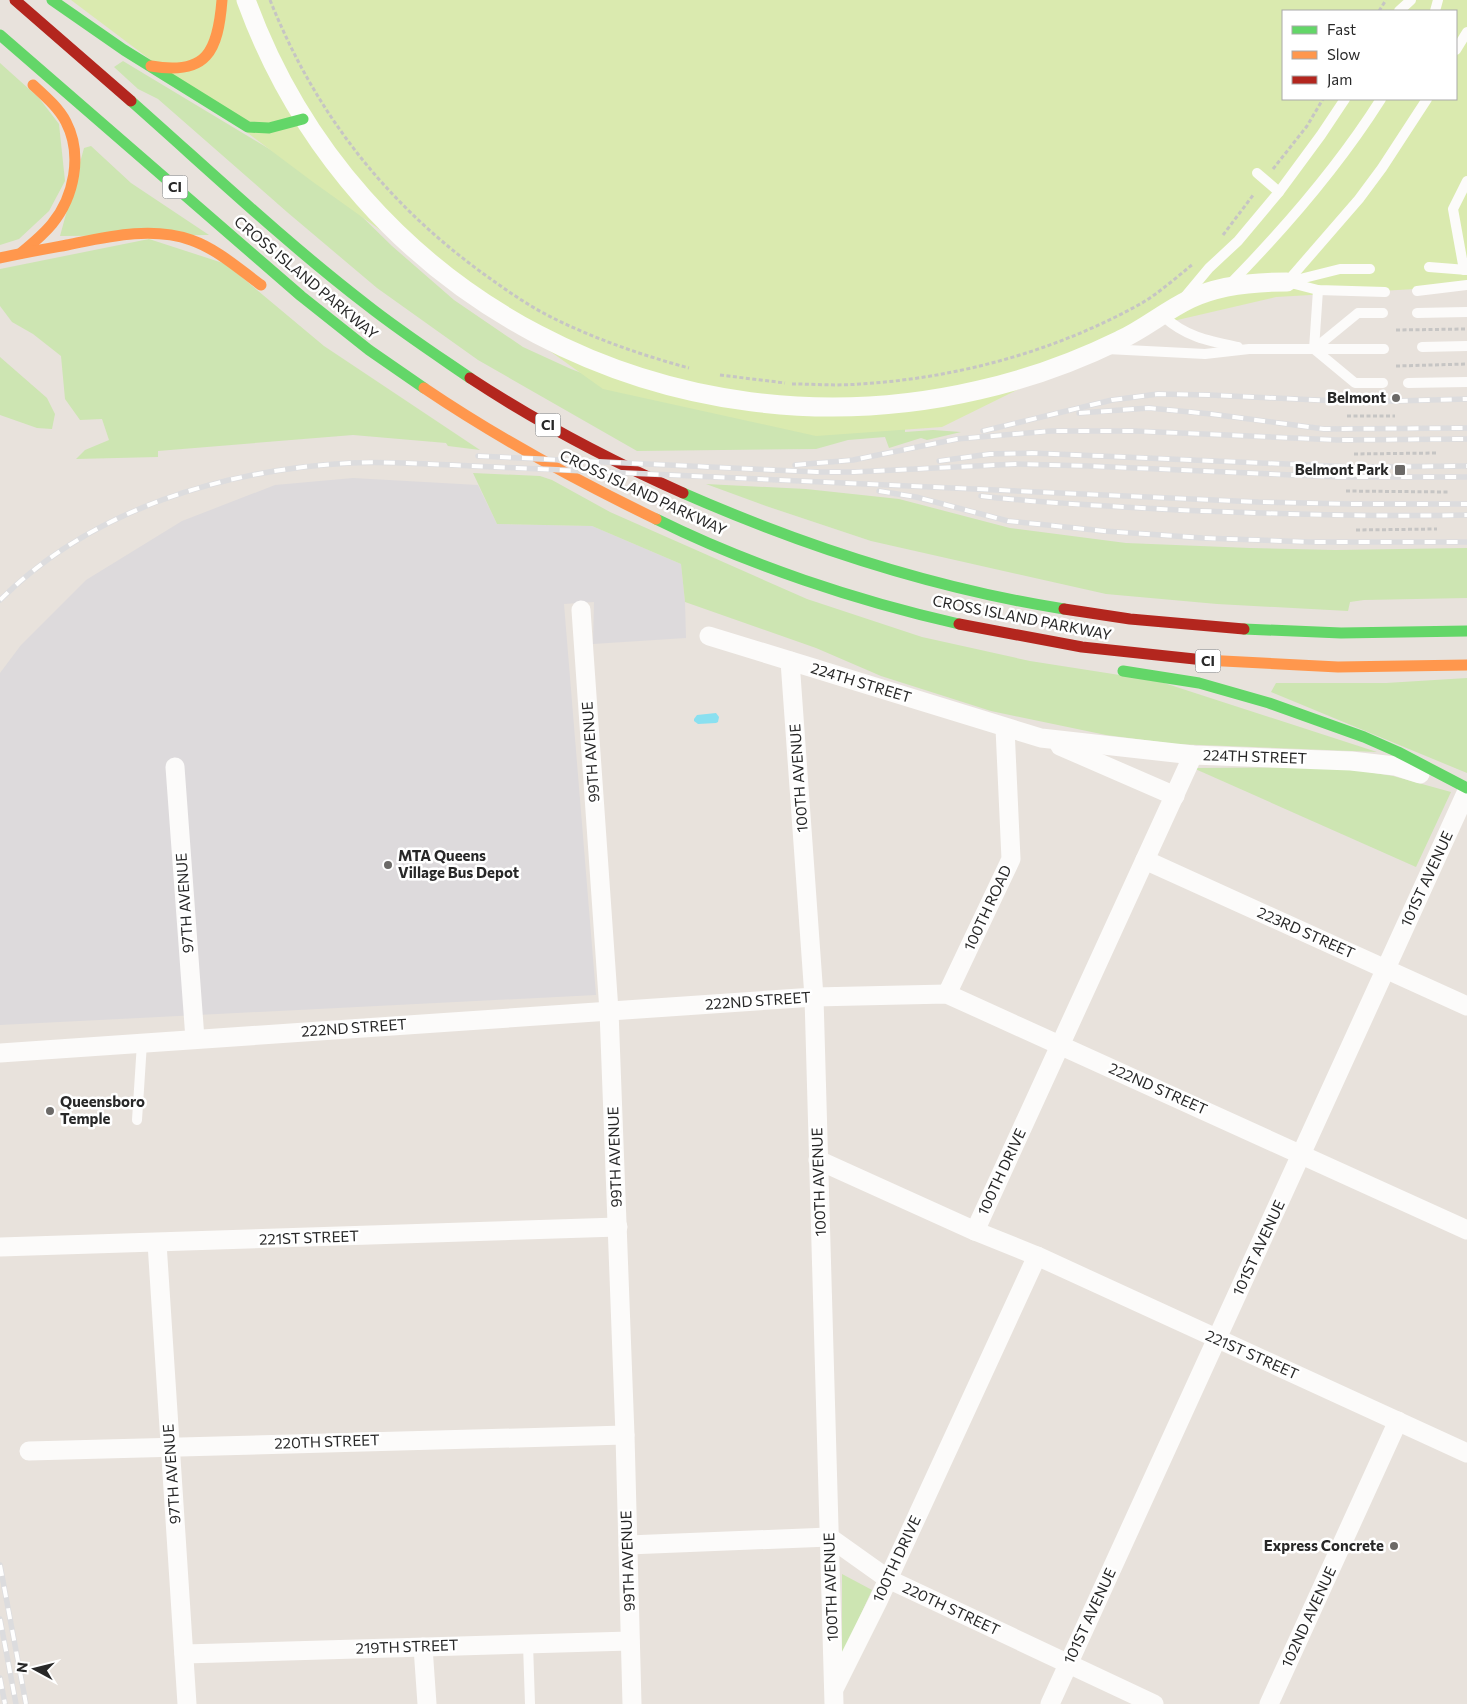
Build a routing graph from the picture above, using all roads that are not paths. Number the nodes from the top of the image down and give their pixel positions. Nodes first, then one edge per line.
1 (15, 0) edge
2 (52, 0) edge
3 (222, 0) edge
4 (246, 0) edge
5 (1411, 0) edge
6 (1400, 10) edge
7 (1467, 32) edge
8 (0, 37) edge
9 (1457, 48) edge
10 (16, 63) dead end
11 (149, 65) junction
12 (26, 79) dead end
13 (1343, 100) edge
14 (1380, 100) edge
15 (1426, 100) edge
16 (303, 119) junction
17 (1257, 173) dead end
18 (1467, 181) edge
19 (1279, 192) junction
20 (21, 253) junction
21 (0, 258) edge
22 (1429, 267) dead end
23 (1370, 269) dead end
24 (1465, 270) edge
25 (1287, 282) junction
26 (1467, 285) edge
27 (1226, 288) junction
28 (268, 289) dead end
29 (1318, 290) junction
30 (1417, 291) dead end
31 (1384, 292) dead end
32 (285, 298) dead end
33 (1171, 311) junction
34 (1467, 312) edge
35 (1384, 313) dead end
36 (1417, 313) dead end
37 (352, 337) junction
38 (1467, 346) edge
39 (1422, 347) dead end
40 (1103, 348) junction
41 (1384, 348) dead end
42 (1249, 349) junction
43 (1314, 349) junction
44 (1467, 382) edge
45 (1383, 383) dead end
46 (1408, 384) dead end
47 (581, 610) dead end
48 (1359, 621) dead end
49 (952, 622) junction
50 (1260, 630) junction
51 (1467, 630) edge
52 (709, 636) dead end
53 (1022, 648) dead end
54 (790, 661) junction
55 (1467, 665) edge
56 (1110, 669) dead end
57 (1005, 728) junction
58 (1041, 738) junction
59 (1193, 755) junction
60 (175, 767) dead end
61 (1467, 789) edge
62 (1175, 796) junction
63 (1145, 860) junction
64 (1386, 969) junction
65 (947, 994) junction
66 (814, 997) junction
67 (1467, 1006) edge
68 (609, 1011) junction
69 (195, 1039) junction
70 (142, 1043) junction
71 (1060, 1045) junction
72 (0, 1053) edge
73 (137, 1120) dead end
74 (1302, 1154) junction
75 (818, 1160) junction
76 (618, 1227) junction
77 (1467, 1230) edge
78 (975, 1231) junction
79 (157, 1243) junction
80 (0, 1248) edge
81 (1037, 1256) junction
82 (1217, 1339) junction
83 (1398, 1421) junction
84 (625, 1435) junction
85 (171, 1446) junction
86 (29, 1451) dead end
87 (1467, 1453) edge
88 (829, 1537) junction
89 (628, 1545) junction
90 (888, 1579) junction
91 (630, 1641) junction
92 (528, 1644) junction
93 (423, 1646) junction
94 (184, 1654) junction
95 (1068, 1665) junction
96 (834, 1696) edge
97 (187, 1704) edge
98 (426, 1704) edge
99 (530, 1704) edge
100 (632, 1704) edge
101 (1050, 1704) edge
102 (1154, 1704) edge
103 (1269, 1704) edge

1 - 50 highway, CROSS ISLAND PARKWAY / CI
2 - 11 highway
3 - 11 highway
4 - 16 street
5 - 6 lane
7 - 9 lane
8 - 10 highway
8 - 37 highway, CROSS ISLAND PARKWAY / CI
11 - 16 highway
12 - 20 highway
13 - 19 lane
14 - 27 lane
15 - 25 lane
16 - 40 street
17 - 19 lane
18 - 24 lane
19 - 33 lane
20 - 21 highway
20 - 28 highway
22 - 24 lane
23 - 25 lane
25 - 27 street
25 - 29 lane
26 - 30 lane
27 - 33 street
29 - 31 lane
29 - 43 lane
32 - 37 highway
33 - 40 street
33 - 42 lane
34 - 36 lane
35 - 43 lane
37 - 49 highway, CROSS ISLAND PARKWAY / CI
38 - 39 lane
40 - 42 lane
41 - 43 lane
42 - 43 lane
43 - 45 lane
44 - 46 lane
47 - 68 street, 99TH AVENUE
48 - 50 highway
49 - 53 highway
49 - 55 highway, CROSS ISLAND PARKWAY / CI
50 - 51 highway, CROSS ISLAND PARKWAY / CI
52 - 54 street, 224TH STREET
54 - 57 street, 224TH STREET
54 - 66 street, 100TH AVENUE
56 - 61 highway
57 - 58 street, 224TH STREET
57 - 65 street, 100TH ROAD
58 - 59 street, 224TH STREET
58 - 62 street, 224TH STREET
59 - 61 street, 224TH STREET
59 - 62 street, 100TH DRIVE
60 - 69 street, 97TH AVENUE
61 - 64 street, 101ST AVENUE
62 - 63 street, 100TH DRIVE
63 - 64 street, 223RD STREET
63 - 71 street, 100TH DRIVE
64 - 67 street, 223RD STREET
64 - 74 street, 101ST AVENUE
65 - 66 street, 222ND STREET
65 - 71 street, 222ND STREET
66 - 68 street, 222ND STREET
66 - 75 street, 100TH AVENUE
68 - 69 street, 222ND STREET
68 - 76 street, 99TH AVENUE
69 - 70 street, 222ND STREET
70 - 72 street, 222ND STREET
70 - 73 lane
71 - 74 street, 222ND STREET
71 - 78 street, 100TH DRIVE
74 - 77 street, 222ND STREET
74 - 82 street, 101ST AVENUE
75 - 78 street
75 - 88 street, 100TH AVENUE
76 - 79 street, 221ST STREET
76 - 84 street, 99TH AVENUE
78 - 81 street, 100TH DRIVE
79 - 80 street, 221ST STREET
79 - 85 street, 97TH AVENUE
81 - 82 street, 221ST STREET
81 - 90 street, 100TH DRIVE
82 - 83 street, 221ST STREET
82 - 95 street, 101ST AVENUE
83 - 87 street, 221ST STREET
83 - 103 street, 102ND AVENUE
84 - 85 street, 220TH STREET
84 - 89 street, 99TH AVENUE
85 - 86 street, 220TH STREET
85 - 94 street, 97TH AVENUE
88 - 89 street
88 - 90 street, 220TH STREET
88 - 96 street, 100TH AVENUE
89 - 91 street, 99TH AVENUE
90 - 95 street, 220TH STREET
90 - 96 street, 100TH DRIVE
91 - 92 street, 219TH STREET
91 - 100 street, 99TH AVENUE
92 - 93 street, 219TH STREET
92 - 99 lane
93 - 94 street, 219TH STREET
93 - 98 street
94 - 97 street, 97TH AVENUE
95 - 101 street, 101ST AVENUE
95 - 102 street, 220TH STREET

